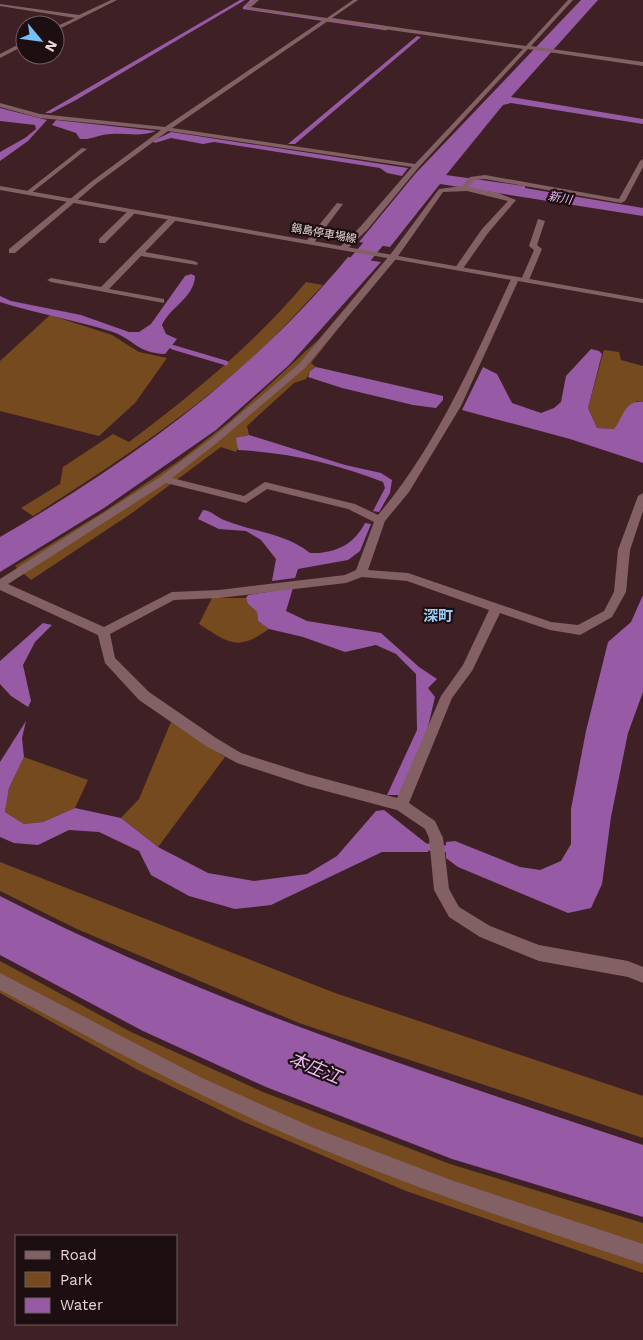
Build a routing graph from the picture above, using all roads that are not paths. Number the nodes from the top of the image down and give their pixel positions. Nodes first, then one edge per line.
1 (115, 0) edge
2 (256, 0) edge
3 (356, 0) edge
4 (571, 0) edge
5 (0, 5) edge
6 (80, 17) junction
7 (325, 21) junction
8 (65, 24) edge
9 (15, 49) edge
10 (529, 49) junction
11 (0, 56) edge
12 (643, 64) edge
13 (0, 105) edge
14 (166, 129) junction
15 (84, 150) dead end
16 (643, 161) edge
17 (417, 166) junction
18 (0, 188) edge
19 (464, 188) junction
20 (28, 193) junction
21 (70, 201) junction
22 (339, 204) dead end
23 (132, 212) junction
24 (173, 219) junction
25 (541, 221) dead end
26 (102, 241) dead end
27 (310, 242) junction
28 (343, 248) junction
29 (12, 251) dead end
30 (139, 253) junction
31 (393, 257) junction
32 (194, 263) dead end
33 (459, 268) junction
34 (520, 279) junction
35 (51, 280) dead end
36 (103, 290) junction
37 (161, 301) dead end
38 (643, 302) edge
39 (164, 479) junction
40 (643, 496) edge
41 (380, 520) junction
42 (361, 573) junction
43 (0, 584) edge
44 (496, 608) junction
45 (104, 632) junction
46 (401, 805) junction
47 (643, 975) edge
48 (0, 981) edge
49 (643, 1254) edge

1 - 6 street
2 - 7 street
3 - 7 street
4 - 10 street
5 - 6 street
6 - 8 street
7 - 10 street
7 - 14 street
9 - 11 street
10 - 12 street
10 - 17 street
13 - 14 street
14 - 17 street
14 - 21 street
15 - 20 street
16 - 19 street
17 - 28 street
18 - 20 street, 鍋島停車場線
19 - 31 street
19 - 33 street
20 - 21 street, 鍋島停車場線
21 - 23 street, 鍋島停車場線
21 - 29 street
22 - 27 street
23 - 24 street, 鍋島停車場線
23 - 26 street
24 - 27 street, 鍋島停車場線
24 - 30 street
25 - 34 street
27 - 28 street, 鍋島停車場線
28 - 31 street, 鍋島停車場線
30 - 32 street
30 - 36 street
31 - 33 street, 鍋島停車場線
31 - 39 street
33 - 34 street, 鍋島停車場線
34 - 38 street, 鍋島停車場線
34 - 41 street
35 - 36 street
36 - 37 street
39 - 41 street
39 - 43 street
40 - 44 street
41 - 42 street
42 - 44 street
42 - 45 street
43 - 45 street
44 - 46 street
45 - 46 street
46 - 47 street
48 - 49 street

